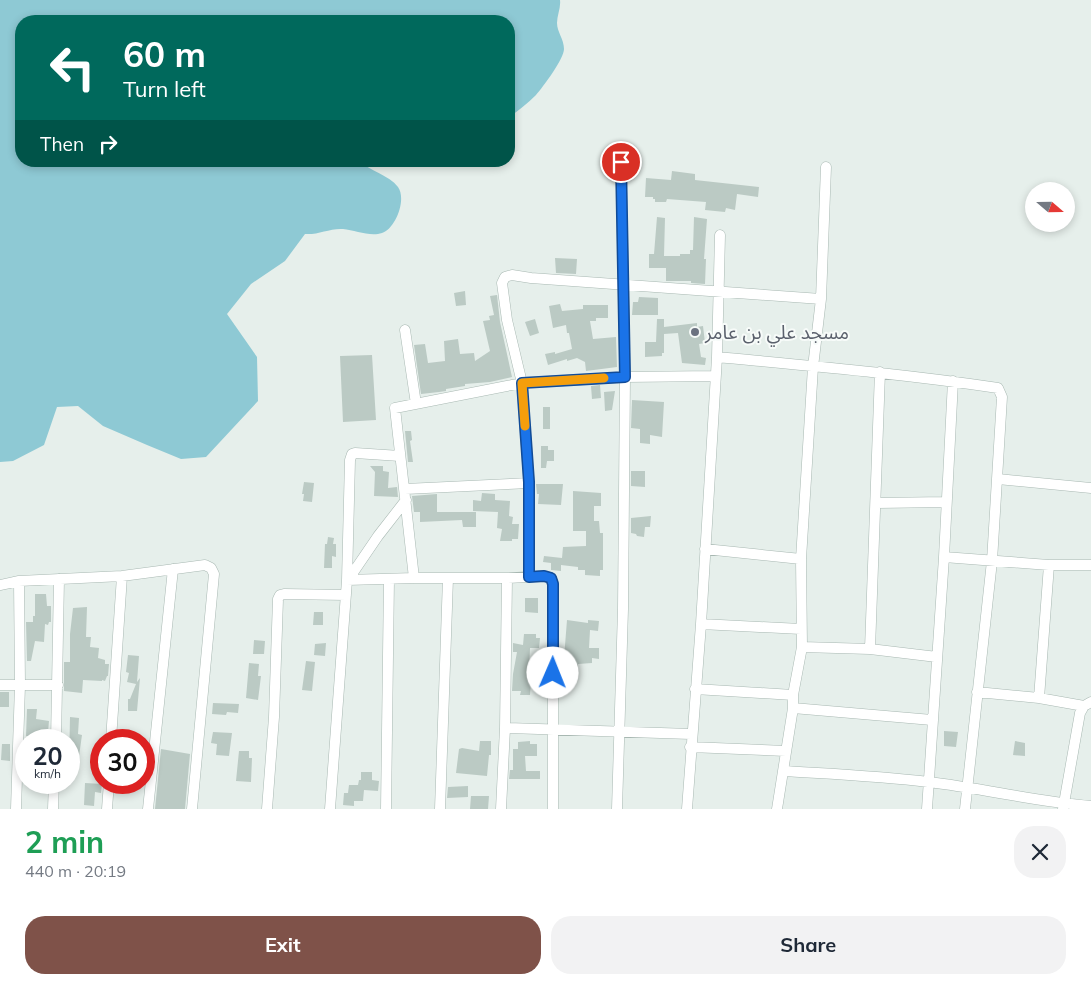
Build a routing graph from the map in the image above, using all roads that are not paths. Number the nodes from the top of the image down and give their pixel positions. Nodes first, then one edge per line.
1 (621, 162) dead end
2 (826, 167) dead end
3 (720, 235) dead end
4 (622, 284) junction
5 (718, 291) junction
6 (821, 299) junction
7 (405, 330) dead end
8 (717, 357) junction
9 (813, 367) junction
10 (880, 372) junction
11 (715, 376) junction
12 (625, 377) junction
13 (953, 381) junction
14 (522, 383) junction
15 (416, 404) junction
16 (400, 456) junction
17 (998, 479) junction
18 (529, 482) junction
19 (1091, 488) edge
20 (406, 495) junction
21 (946, 502) junction
22 (876, 503) junction
23 (705, 549) junction
24 (944, 557) junction
25 (801, 559) junction
26 (992, 561) junction
27 (1049, 565) junction
28 (1091, 565) edge
29 (173, 569) junction
30 (122, 576) junction
31 (529, 577) junction
32 (414, 578) junction
33 (448, 578) junction
34 (507, 578) junction
35 (59, 579) junction
36 (390, 579) junction
37 (347, 580) junction
38 (19, 581) junction
39 (0, 585) edge
40 (346, 594) junction
41 (701, 624) junction
42 (801, 629) junction
43 (802, 646) junction
44 (870, 648) junction
45 (938, 657) junction
46 (0, 685) edge
47 (20, 685) junction
48 (58, 685) junction
49 (695, 689) junction
50 (977, 692) junction
51 (793, 695) junction
52 (1039, 698) junction
53 (1088, 704) edge
54 (792, 708) junction
55 (932, 720) junction
56 (505, 728) junction
57 (56, 729) edge
58 (113, 729) edge
59 (552, 730) junction
60 (619, 733) junction
61 (691, 734) junction
62 (690, 747) junction
63 (786, 751) junction
64 (782, 771) junction
65 (929, 782) junction
66 (968, 788) junction
67 (54, 794) edge
68 (108, 794) edge
69 (1063, 806) edge
70 (1091, 806) edge
71 (16, 809) edge
72 (53, 809) edge
73 (107, 809) edge
74 (148, 809) edge
75 (192, 809) edge
76 (267, 809) edge
77 (330, 809) edge
78 (386, 809) edge
79 (440, 809) edge
80 (501, 809) edge
81 (553, 809) edge
82 (617, 809) edge
83 (686, 809) edge
84 (776, 809) edge
85 (927, 809) edge
86 (965, 809) edge

1 - 4 street
2 - 6 street
3 - 5 street
4 - 5 street
4 - 12 street
4 - 14 street
5 - 6 street
5 - 8 street
6 - 9 street
7 - 15 street
8 - 9 street
8 - 11 street
9 - 10 street
9 - 25 street
10 - 13 street
10 - 22 street
11 - 12 street
11 - 23 street
12 - 14 street
12 - 60 street
13 - 17 street
13 - 21 street
14 - 15 street
14 - 18 street
15 - 16 street
16 - 20 street
16 - 37 street
17 - 19 street
17 - 26 street
18 - 20 street
18 - 31 street
20 - 32 street
20 - 37 street
21 - 22 street
21 - 24 street
22 - 44 street
23 - 25 street
23 - 41 street
24 - 26 street
24 - 45 street
25 - 42 street
26 - 27 street
26 - 50 street
27 - 28 street
27 - 52 street
29 - 30 street
29 - 74 street
29 - 75 street
30 - 35 street
30 - 58 street
31 - 34 street
31 - 59 street
32 - 33 street
32 - 36 street
33 - 34 street
33 - 79 street
34 - 56 street
35 - 38 street
35 - 48 street
36 - 37 street
36 - 78 street
37 - 40 street
38 - 39 street
38 - 47 street
40 - 76 street
40 - 77 street
41 - 42 street
41 - 49 street
42 - 43 street
43 - 44 street
43 - 51 street
44 - 45 street
45 - 55 street
46 - 47 street
47 - 48 street
47 - 71 street
48 - 57 street
49 - 51 street
49 - 61 street
50 - 52 street
50 - 66 street
51 - 54 street
52 - 53 street
53 - 69 street
54 - 55 street
54 - 63 street
55 - 65 street
56 - 59 street
56 - 80 street
59 - 60 street
59 - 81 street
60 - 61 street
60 - 82 street
61 - 62 street
62 - 63 street
62 - 83 street
63 - 64 street
64 - 65 street
64 - 84 street
65 - 66 street
65 - 85 street
66 - 69 street
66 - 86 street
67 - 72 street
68 - 73 street
69 - 70 street

